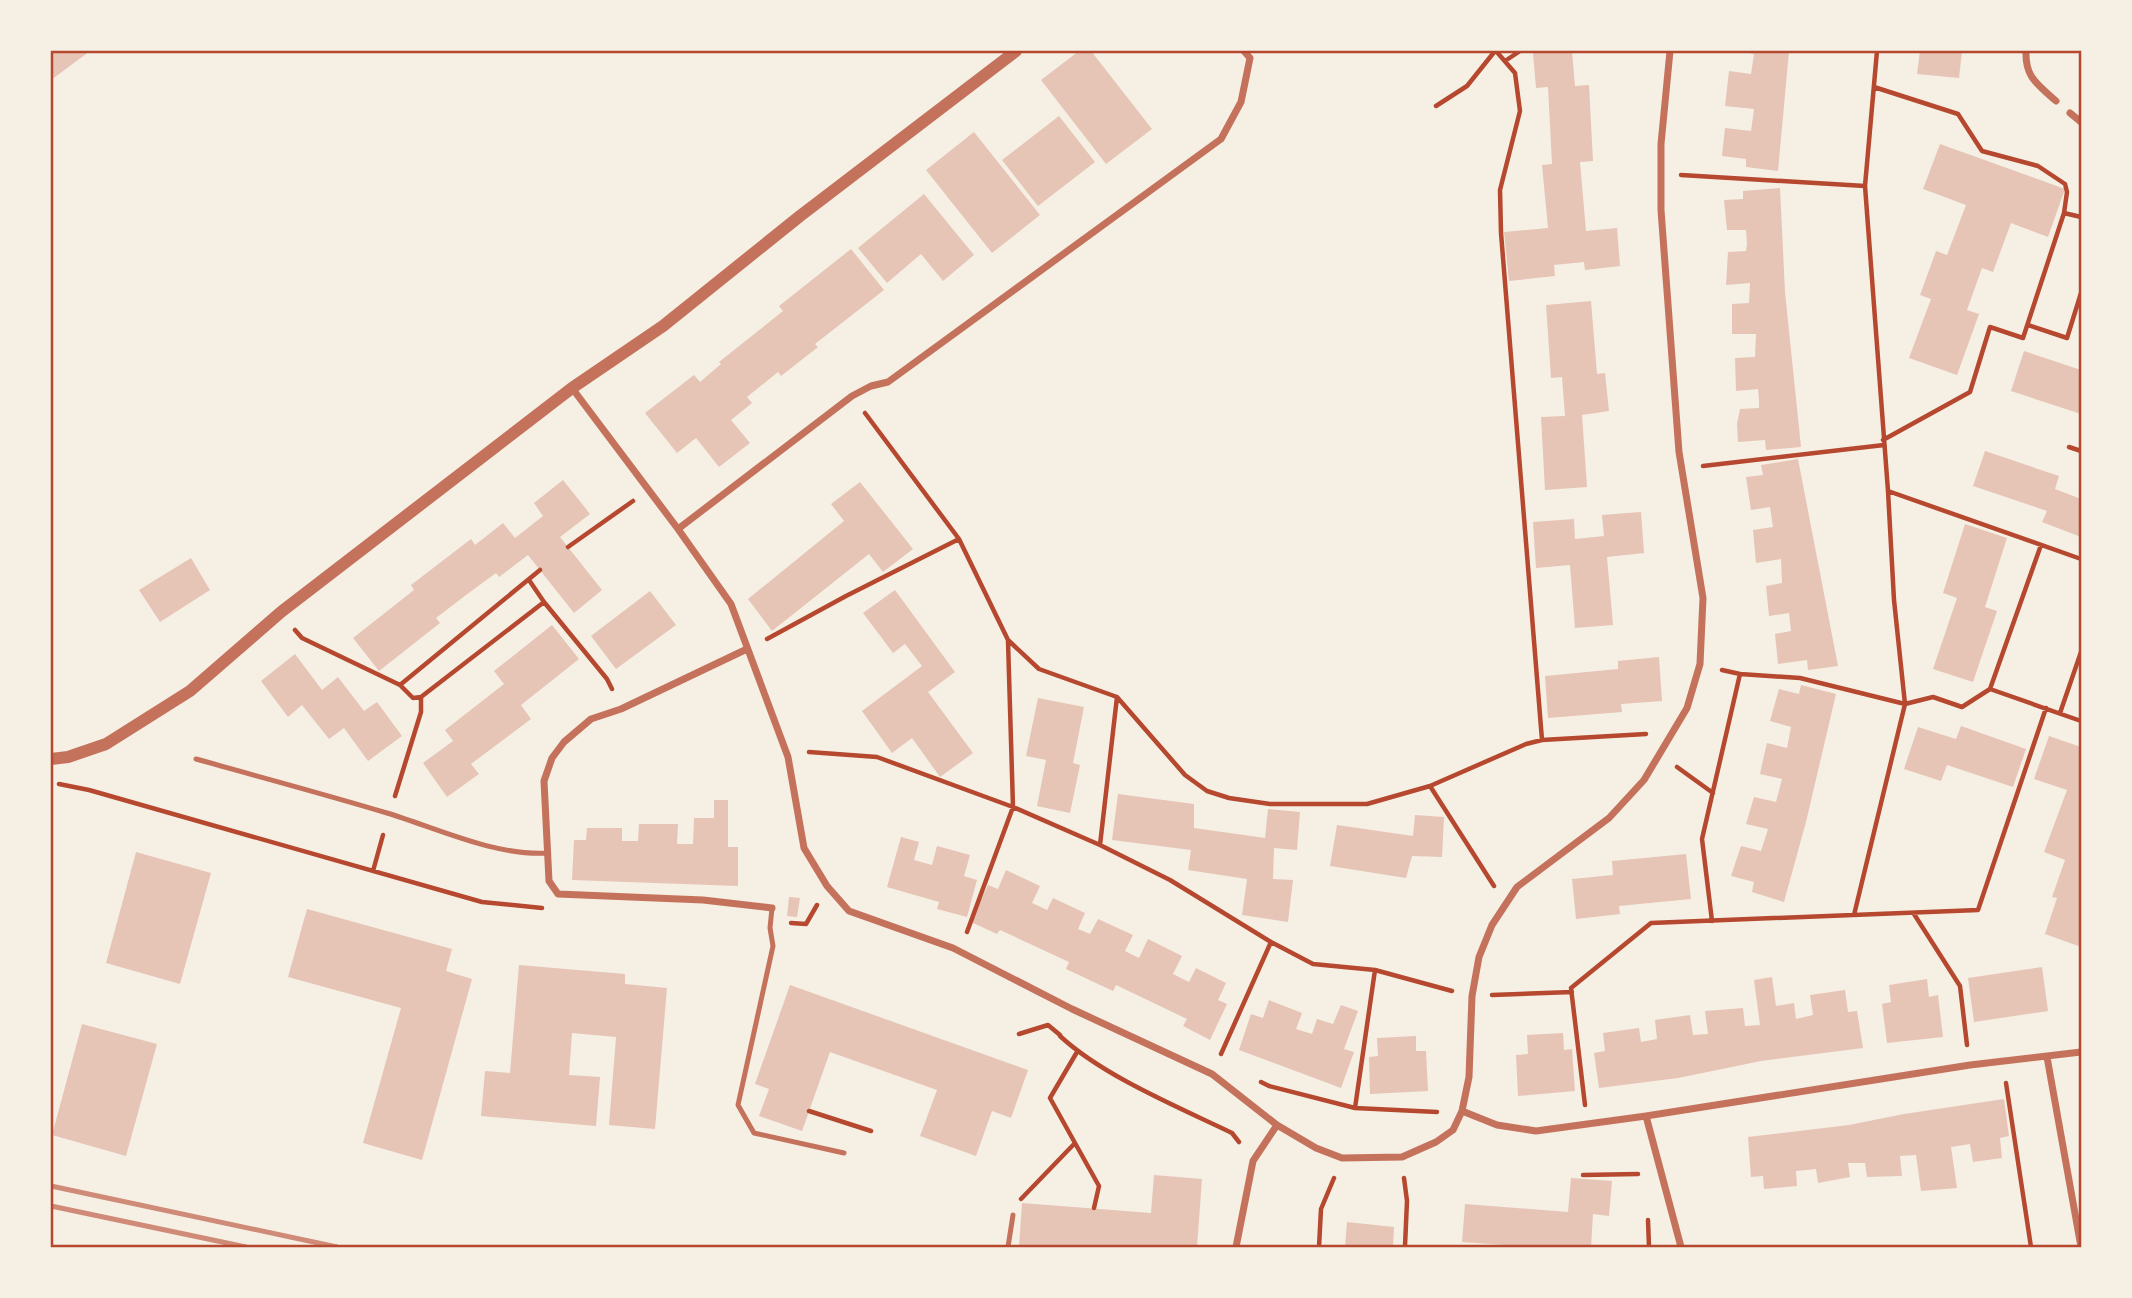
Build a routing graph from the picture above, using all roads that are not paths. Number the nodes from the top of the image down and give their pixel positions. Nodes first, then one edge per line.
1 (1016, 51) edge
2 (1244, 51) edge
3 (1670, 51) edge
4 (2026, 51) edge
5 (2056, 101) dead end
6 (2070, 113) dead end
7 (2081, 122) edge
8 (572, 388) junction
9 (678, 529) junction
10 (747, 649) junction
11 (51, 759) edge
12 (196, 759) dead end
13 (548, 853) junction
14 (772, 908) joint
15 (2081, 1052) edge
16 (2047, 1057) junction
17 (1462, 1111) junction
18 (1646, 1116) junction
19 (1277, 1125) junction
20 (844, 1153) dead end
21 (1013, 1215) road end
22 (1008, 1247) edge
23 (1236, 1247) edge
24 (1681, 1247) edge
25 (2081, 1247) edge

1 - 8 street
2 - 9 street
3 - 17 street
4 - 5 street
6 - 7 street
8 - 9 street
8 - 11 street
9 - 10 street
10 - 13 street
10 - 19 street
12 - 13 lane
13 - 14 street
14 - 20 lane
15 - 16 street
16 - 18 street
16 - 25 street
17 - 18 street
17 - 19 street
18 - 24 street
19 - 23 street
21 - 22 lane

